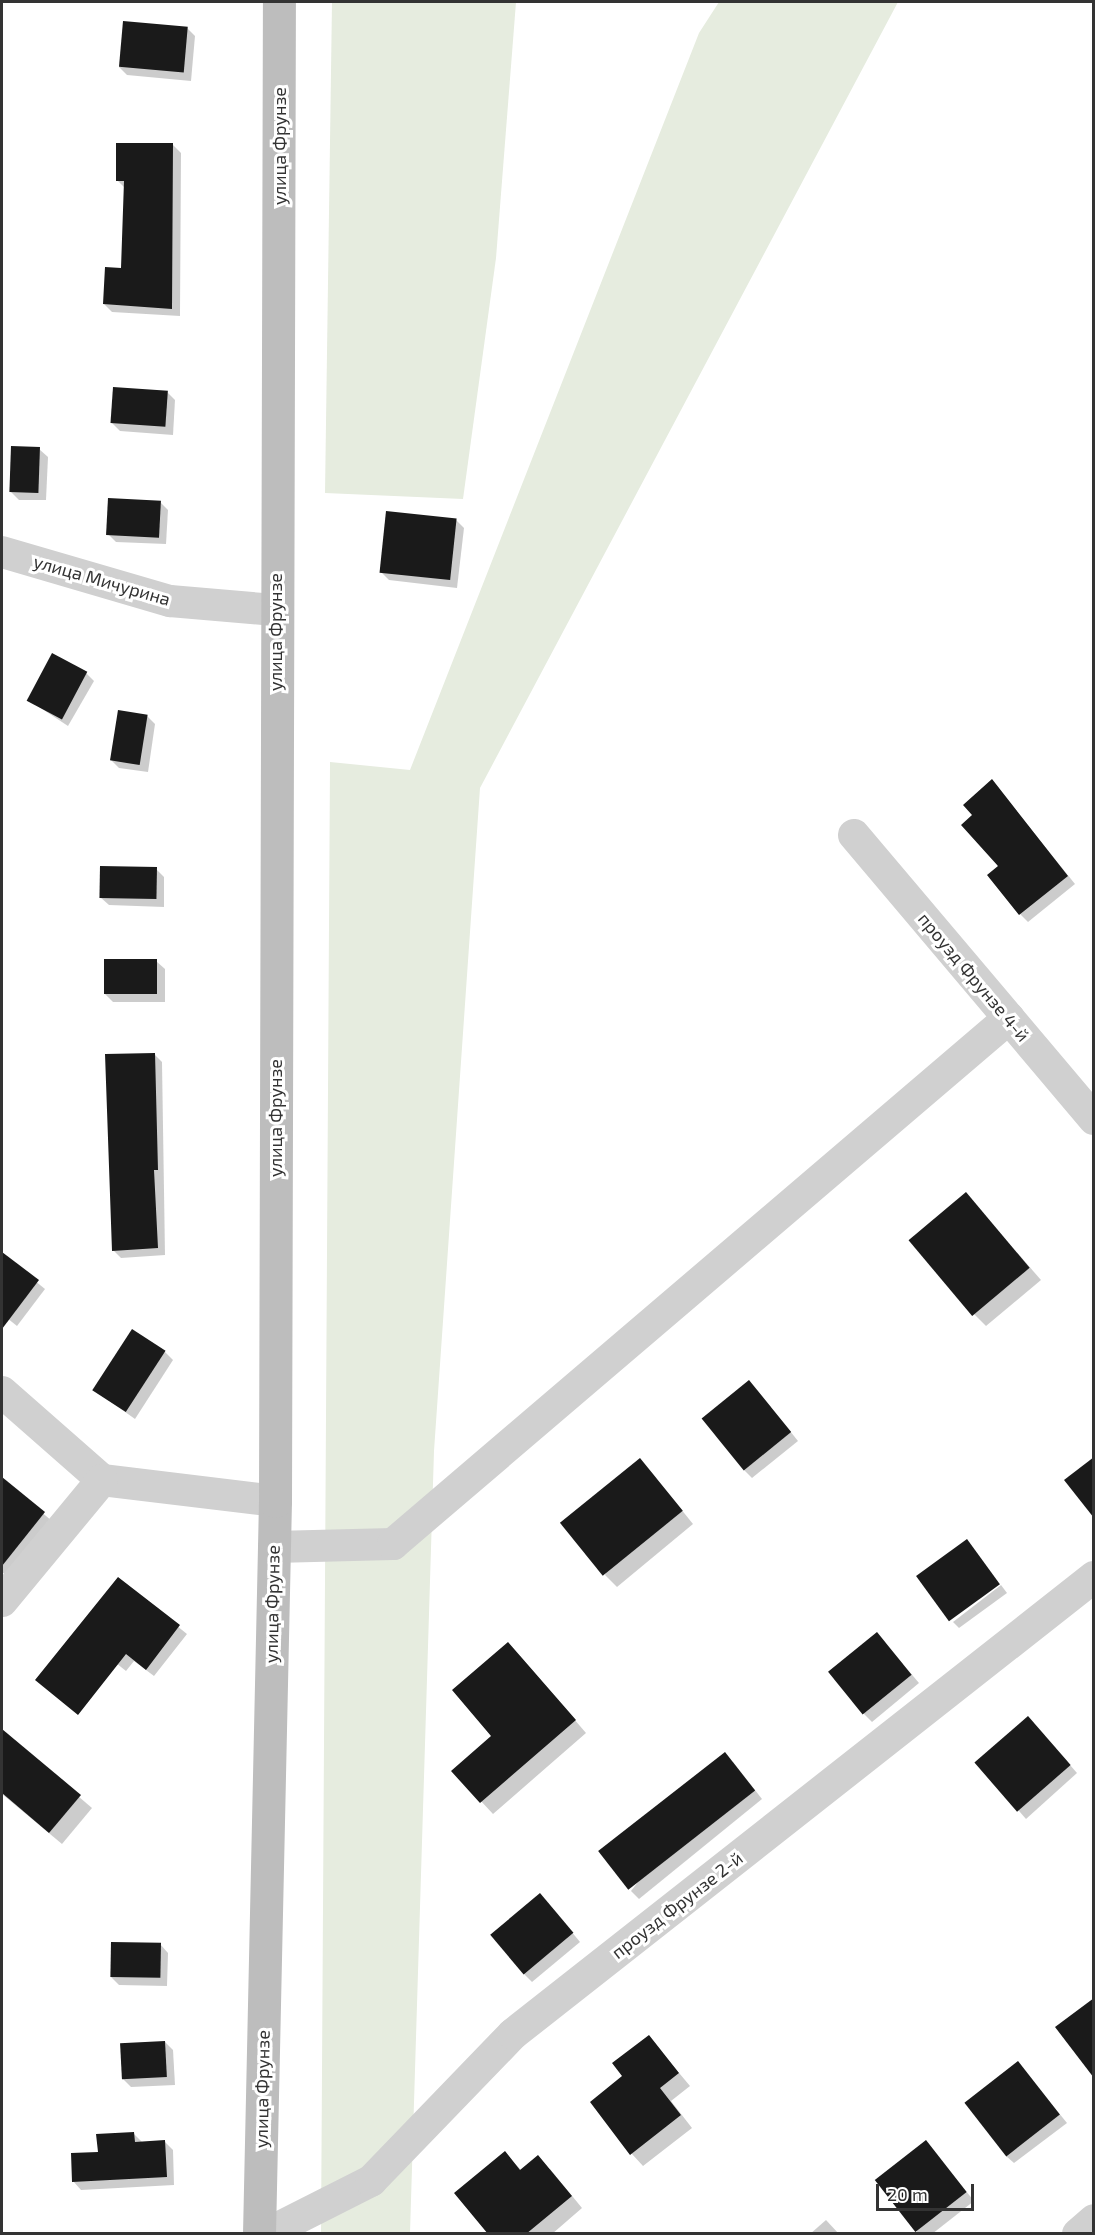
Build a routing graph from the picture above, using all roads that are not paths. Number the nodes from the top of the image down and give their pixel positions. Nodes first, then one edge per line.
1 (279, 2) edge
2 (2, 552) edge
3 (275, 610) junction
4 (854, 835) dead end
5 (1008, 1018) junction
6 (1094, 1119) edge
7 (2, 1392) edge
8 (102, 1480) junction
9 (275, 1501) junction
10 (274, 1547) junction
11 (1094, 1577) edge
12 (2, 1601) edge
13 (1094, 2220) edge
14 (259, 2234) edge
15 (266, 2234) edge
16 (1078, 2234) edge

1 - 3 street, улица Фрунзе
2 - 3 street, улица Мичурина
3 - 9 street, улица Фрунзе
4 - 5 street, проузд Фрунзе 4-й
5 - 6 street, проузд Фрунзе 4-й
5 - 10 street
7 - 8 street
8 - 9 street
8 - 12 street
9 - 10 street, улица Фрунзе
10 - 14 street, улица Фрунзе
11 - 15 street, проузд Фрунзе 2-й
13 - 16 street

